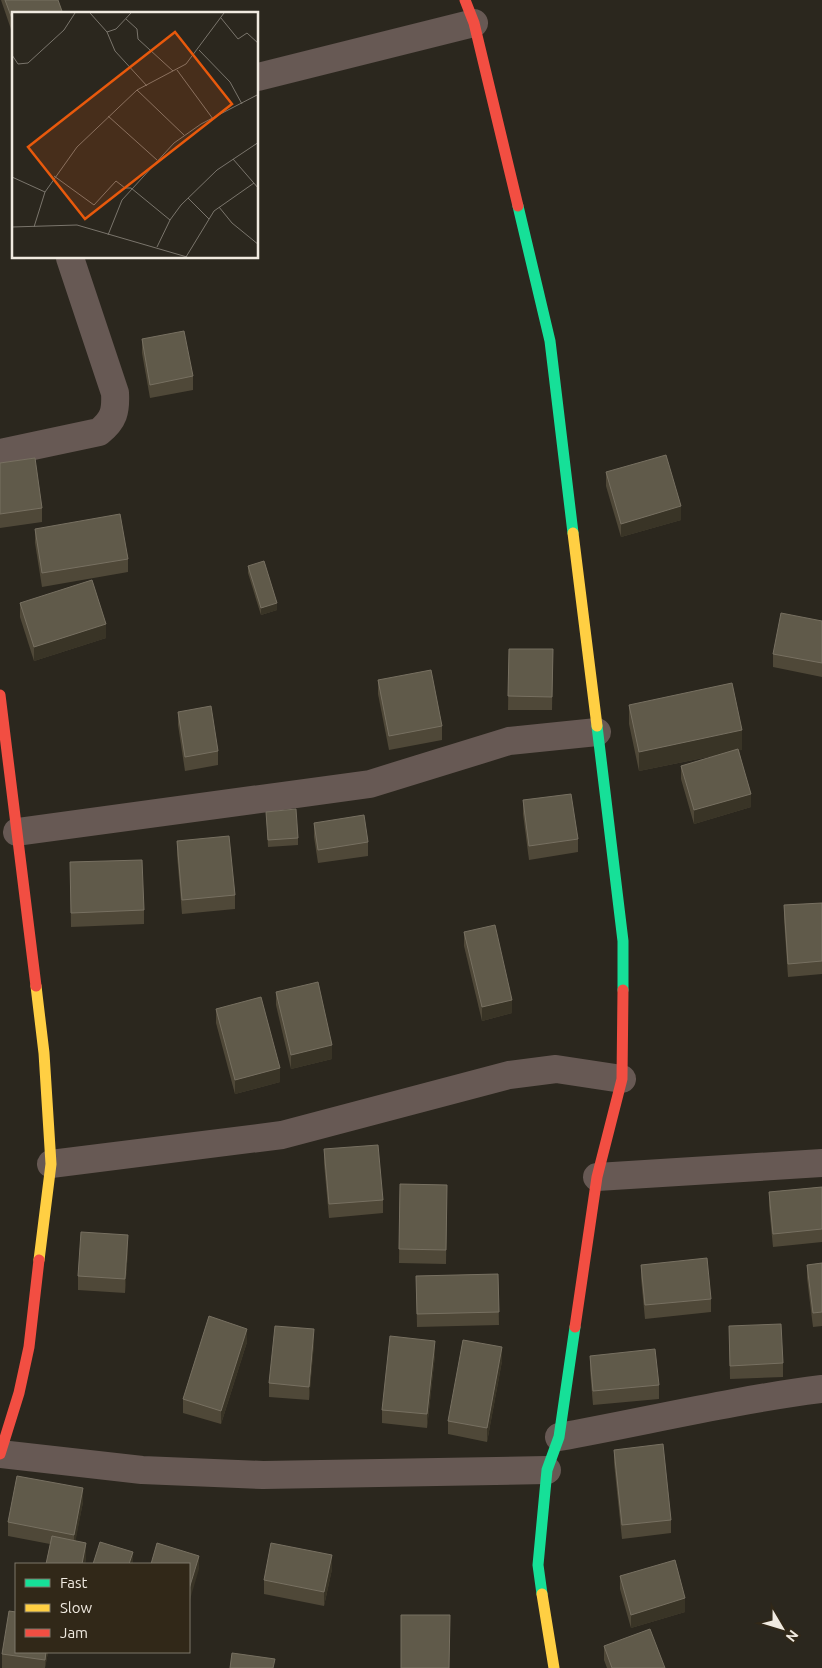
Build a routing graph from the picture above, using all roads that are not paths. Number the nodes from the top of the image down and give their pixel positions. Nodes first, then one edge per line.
1 (469, 11) edge
2 (259, 77) edge
3 (70, 259) edge
4 (0, 453) edge
5 (0, 695) edge
6 (597, 732) junction
7 (17, 832) junction
8 (622, 1079) junction
9 (822, 1163) edge
10 (51, 1164) junction
11 (597, 1177) junction
12 (822, 1389) edge
13 (559, 1437) junction
14 (0, 1454) edge
15 (547, 1470) junction
16 (554, 1668) edge

1 - 2 street
1 - 6 street
3 - 4 street
5 - 7 street
6 - 7 street
6 - 8 street
7 - 10 street
8 - 10 street
8 - 11 street
9 - 11 street
10 - 14 street
11 - 13 street
12 - 13 street
13 - 15 street
14 - 15 street
15 - 16 street

